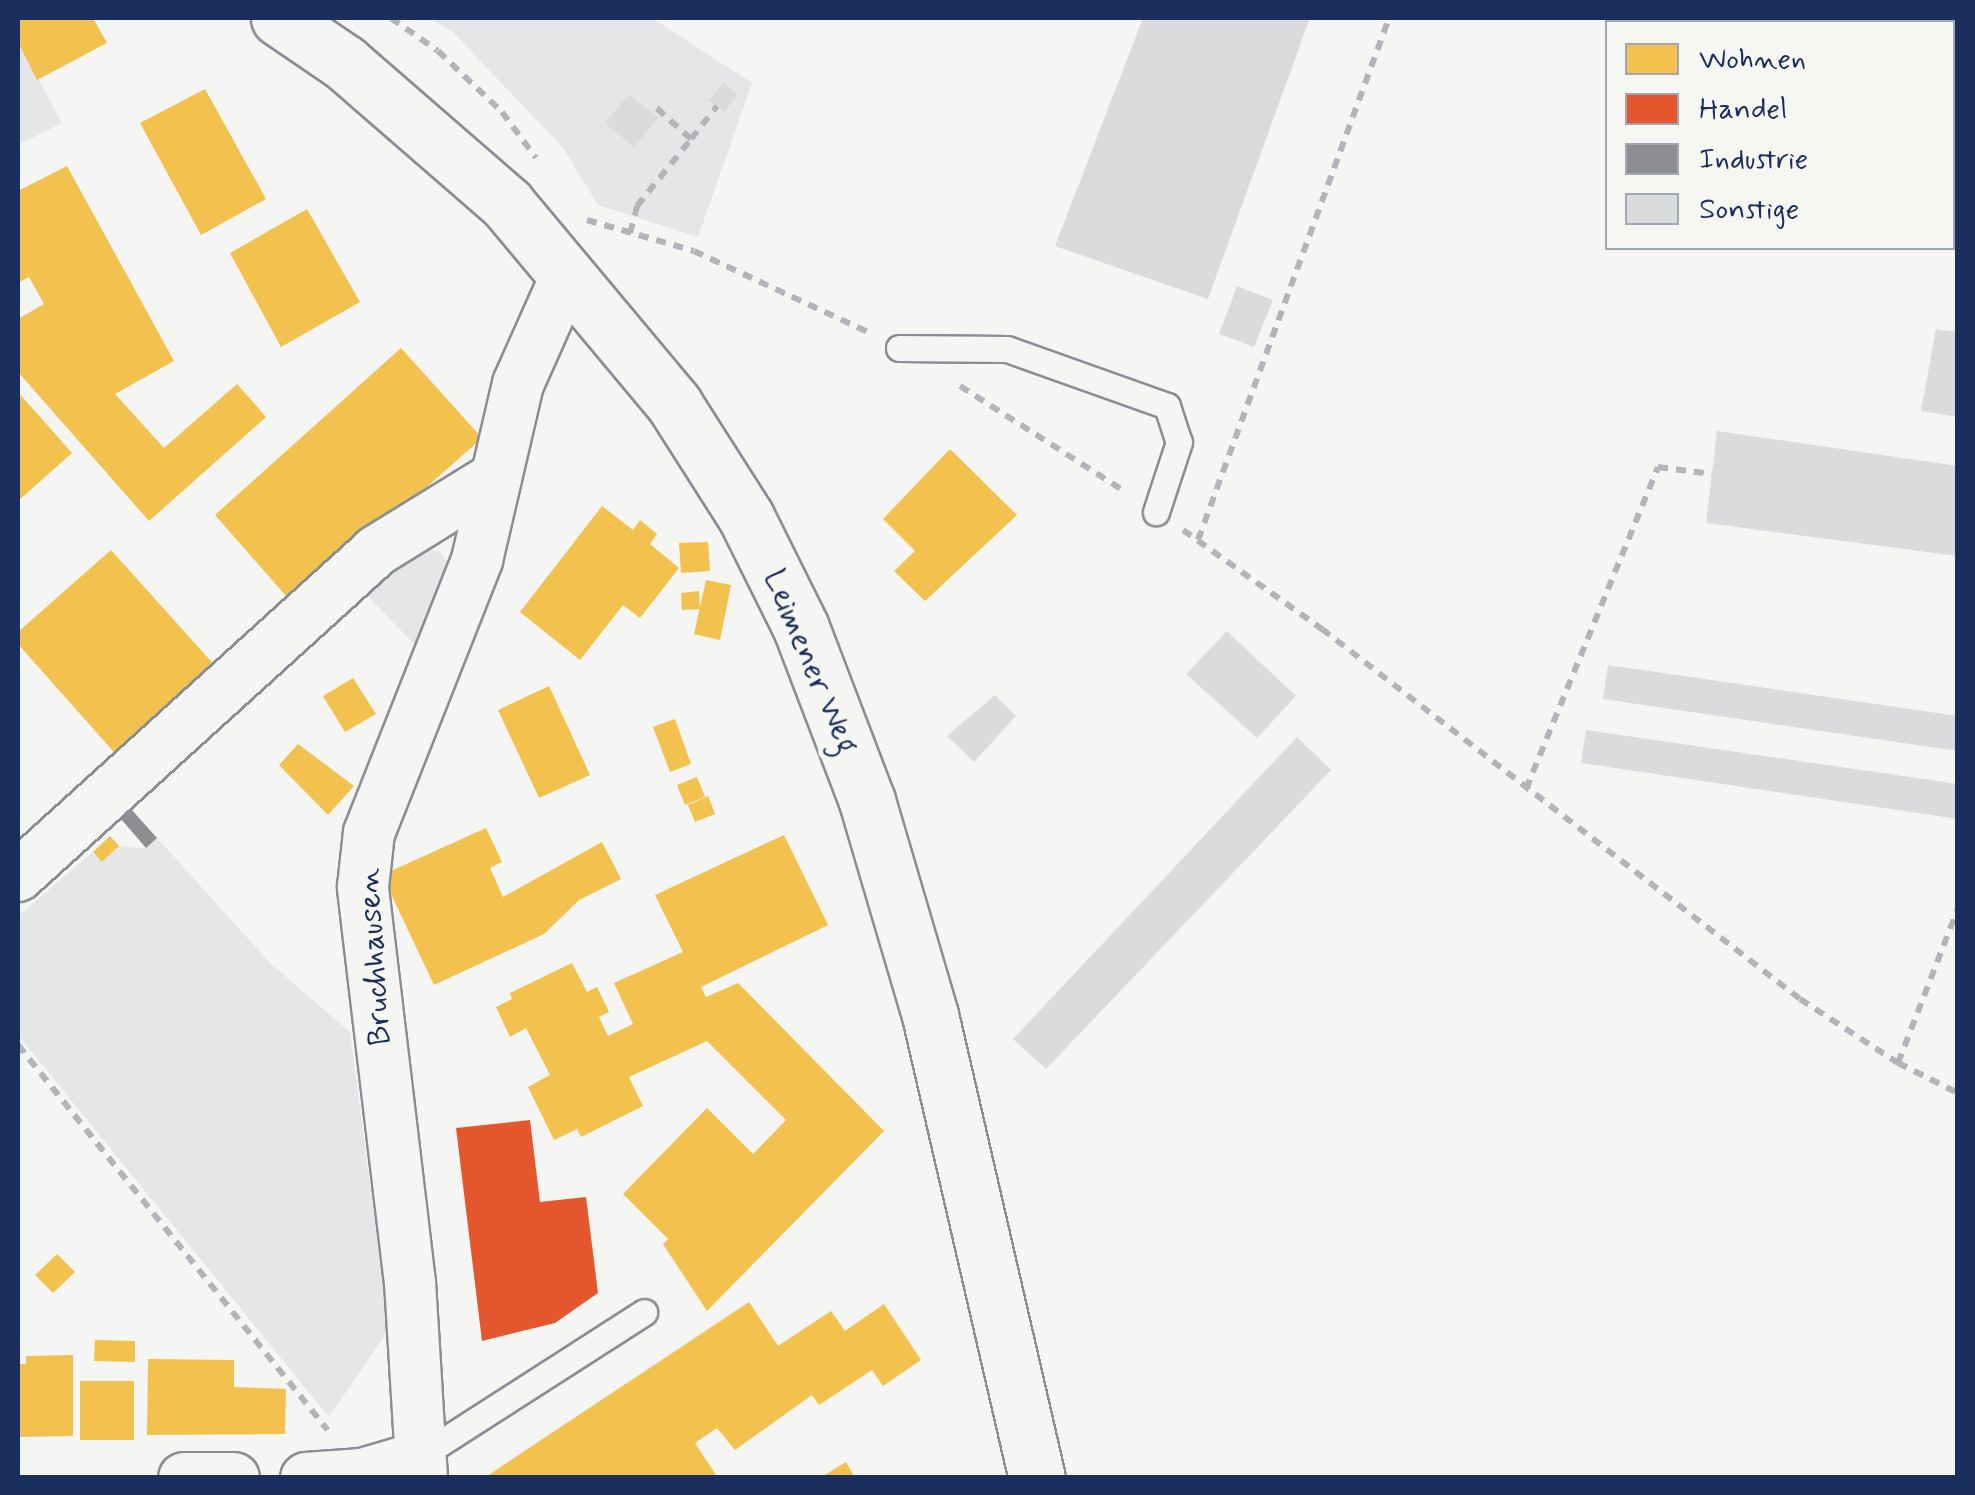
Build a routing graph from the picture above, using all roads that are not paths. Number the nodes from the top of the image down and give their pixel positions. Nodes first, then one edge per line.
1 (280, 18) edge
2 (567, 274) junction
3 (899, 348) road end
4 (496, 477) junction
5 (1156, 512) road end
6 (18, 876) edge
7 (644, 1312) dead end
8 (420, 1468) edge
9 (184, 1478) edge
10 (234, 1478) edge
11 (306, 1478) edge
12 (1037, 1478) edge

1 - 2 street, Leimener Weg
2 - 4 street, Bruchhausen
2 - 12 street, Leimener Weg
3 - 5 lane
4 - 6 street
4 - 8 street, Bruchhausen
7 - 8 lane
8 - 11 street
9 - 10 street

